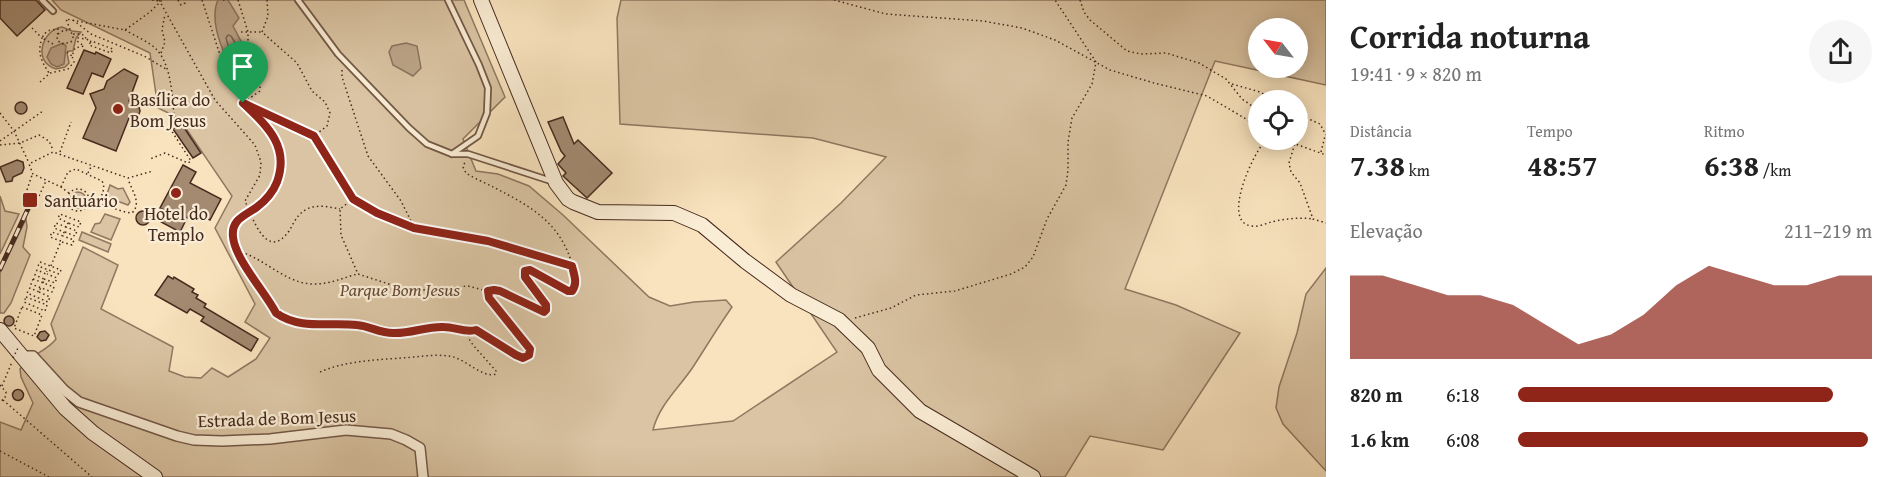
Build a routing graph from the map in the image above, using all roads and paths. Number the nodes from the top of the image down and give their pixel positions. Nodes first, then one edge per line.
1 (42, 0) edge
2 (152, 0) edge
3 (160, 0) edge
4 (178, 0) edge
5 (185, 0) edge
6 (202, 0) edge
7 (223, 0) edge
8 (228, 0) edge
9 (237, 0) edge
10 (267, 0) edge
11 (298, 0) edge
12 (448, 0) edge
13 (481, 0) edge
14 (834, 0) edge
15 (1055, 0) edge
16 (1080, 0) edge
17 (53, 11) dead end
18 (166, 14) junction
19 (72, 20) junction
20 (32, 28) dead end
21 (125, 30) junction
22 (241, 32) dead end
23 (248, 32) junction
24 (262, 32) junction
25 (71, 33) junction
26 (42, 38) junction
27 (86, 39) junction
28 (90, 43) junction
29 (53, 44) dead end
30 (67, 52) dead end
31 (161, 55) junction
32 (72, 56) junction
33 (342, 59) junction
34 (1096, 62) junction
35 (167, 70) junction
36 (50, 74) junction
37 (40, 82) dead end
38 (1232, 84) junction
39 (1253, 90) edge
40 (243, 103) junction
41 (1248, 103) edge
42 (43, 111) dead end
43 (0, 113) edge
44 (1308, 119) edge
45 (1248, 120) edge
46 (71, 122) dead end
47 (14, 131) junction
48 (1326, 135) edge
49 (314, 136) junction
50 (0, 141) edge
51 (20, 143) junction
52 (0, 145) edge
53 (1308, 148) edge
54 (1259, 150) edge
55 (1293, 150) edge
56 (53, 152) junction
57 (59, 153) junction
58 (1320, 153) junction
59 (452, 154) junction
60 (1326, 154) edge
61 (478, 158) junction
62 (150, 159) dead end
63 (29, 164) junction
64 (92, 165) junction
65 (153, 171) dead end
66 (32, 174) junction
67 (88, 174) junction
68 (128, 178) junction
69 (46, 180) junction
70 (556, 183) junction
71 (62, 187) junction
72 (27, 190) dead end
73 (69, 193) junction
74 (39, 196) dead end
75 (353, 199) junction
76 (99, 202) junction
77 (89, 203) junction
78 (340, 209) junction
79 (74, 210) junction
80 (249, 212) junction
81 (70, 218) junction
82 (1313, 219) junction
83 (68, 223) junction
84 (1326, 224) edge
85 (66, 227) junction
86 (414, 228) junction
87 (64, 232) junction
88 (63, 236) junction
89 (61, 241) junction
90 (237, 251) junction
91 (51, 266) junction
92 (572, 266) junction
93 (47, 272) junction
94 (358, 274) junction
95 (44, 279) junction
96 (43, 283) junction
97 (41, 287) junction
98 (488, 291) junction
99 (39, 292) junction
100 (36, 299) junction
101 (33, 306) junction
102 (32, 310) junction
103 (839, 320) junction
104 (0, 330) edge
105 (468, 332) junction
106 (18, 346) dead end
107 (16, 361) junction
108 (320, 372) dead end
109 (1, 386) edge
110 (2, 401) edge
111 (0, 451) edge
112 (49, 477) edge
113 (92, 477) edge
114 (154, 477) edge
115 (423, 477) edge
116 (1033, 477) edge

1 - 17 lane
2 - 3 path
3 - 18 path
3 - 21 path
4 - 5 path
6 - 40 path
7 - 8 path
9 - 23 path
10 - 24 path
11 - 33 lane
12 - 59 lane
13 - 70 main road
14 - 34 path
15 - 34 path
16 - 38 path
18 - 31 path
18 - 80 path
19 - 21 path
19 - 25 path
19 - 35 path
20 - 26 path
21 - 31 path
22 - 23 path
23 - 24 path
23 - 40 path
24 - 49 path
25 - 25 path
25 - 26 path
25 - 27 path
26 - 29 path
26 - 36 path
27 - 28 path
27 - 32 path
28 - 28 path
30 - 32 path
31 - 35 path
32 - 36 path
33 - 59 lane
33 - 86 path
34 - 45 path
34 - 103 path
35 - 62 path
36 - 37 path
38 - 39 path
38 - 41 path
40 - 49 path
40 - 80 path
42 - 47 path
43 - 47 path
44 - 48 path
46 - 57 path
47 - 50 path
47 - 51 path
48 - 58 path
49 - 75 path
51 - 52 path
51 - 56 path
51 - 63 path
53 - 58 path
54 - 82 path
55 - 82 path
56 - 57 path
56 - 63 path
57 - 64 path
58 - 60 path
59 - 61 lane
61 - 70 lane
61 - 92 path
63 - 66 path
64 - 67 path
64 - 68 path
65 - 68 path
66 - 69 path
66 - 72 path
67 - 71 path
67 - 76 path
68 - 76 path
69 - 71 path
69 - 74 path
70 - 103 main road
71 - 73 path
73 - 77 path
73 - 79 path
75 - 78 path
75 - 86 path
76 - 77 path
77 - 79 path
78 - 80 path
78 - 94 path
79 - 81 path
80 - 90 path
81 - 83 path
81 - 83 path
82 - 84 path
83 - 85 path
85 - 87 path
85 - 87 path
86 - 92 path
87 - 88 path
88 - 89 path
88 - 89 path
89 - 91 path
90 - 94 path
90 - 105 path
91 - 93 path
91 - 93 path
92 - 98 path
93 - 95 path
93 - 95 path
94 - 98 path
95 - 96 path
96 - 97 path
96 - 97 path
97 - 99 path
98 - 105 path
99 - 100 path
99 - 100 path
100 - 101 path
100 - 101 path
101 - 102 path
102 - 102 path
103 - 116 main road
104 - 107 main road
105 - 108 path
106 - 107 path, bridge
107 - 109 path
107 - 114 main road
107 - 115 street, Estrada de Bom Jesus
109 - 110 path
110 - 113 path
111 - 112 path

